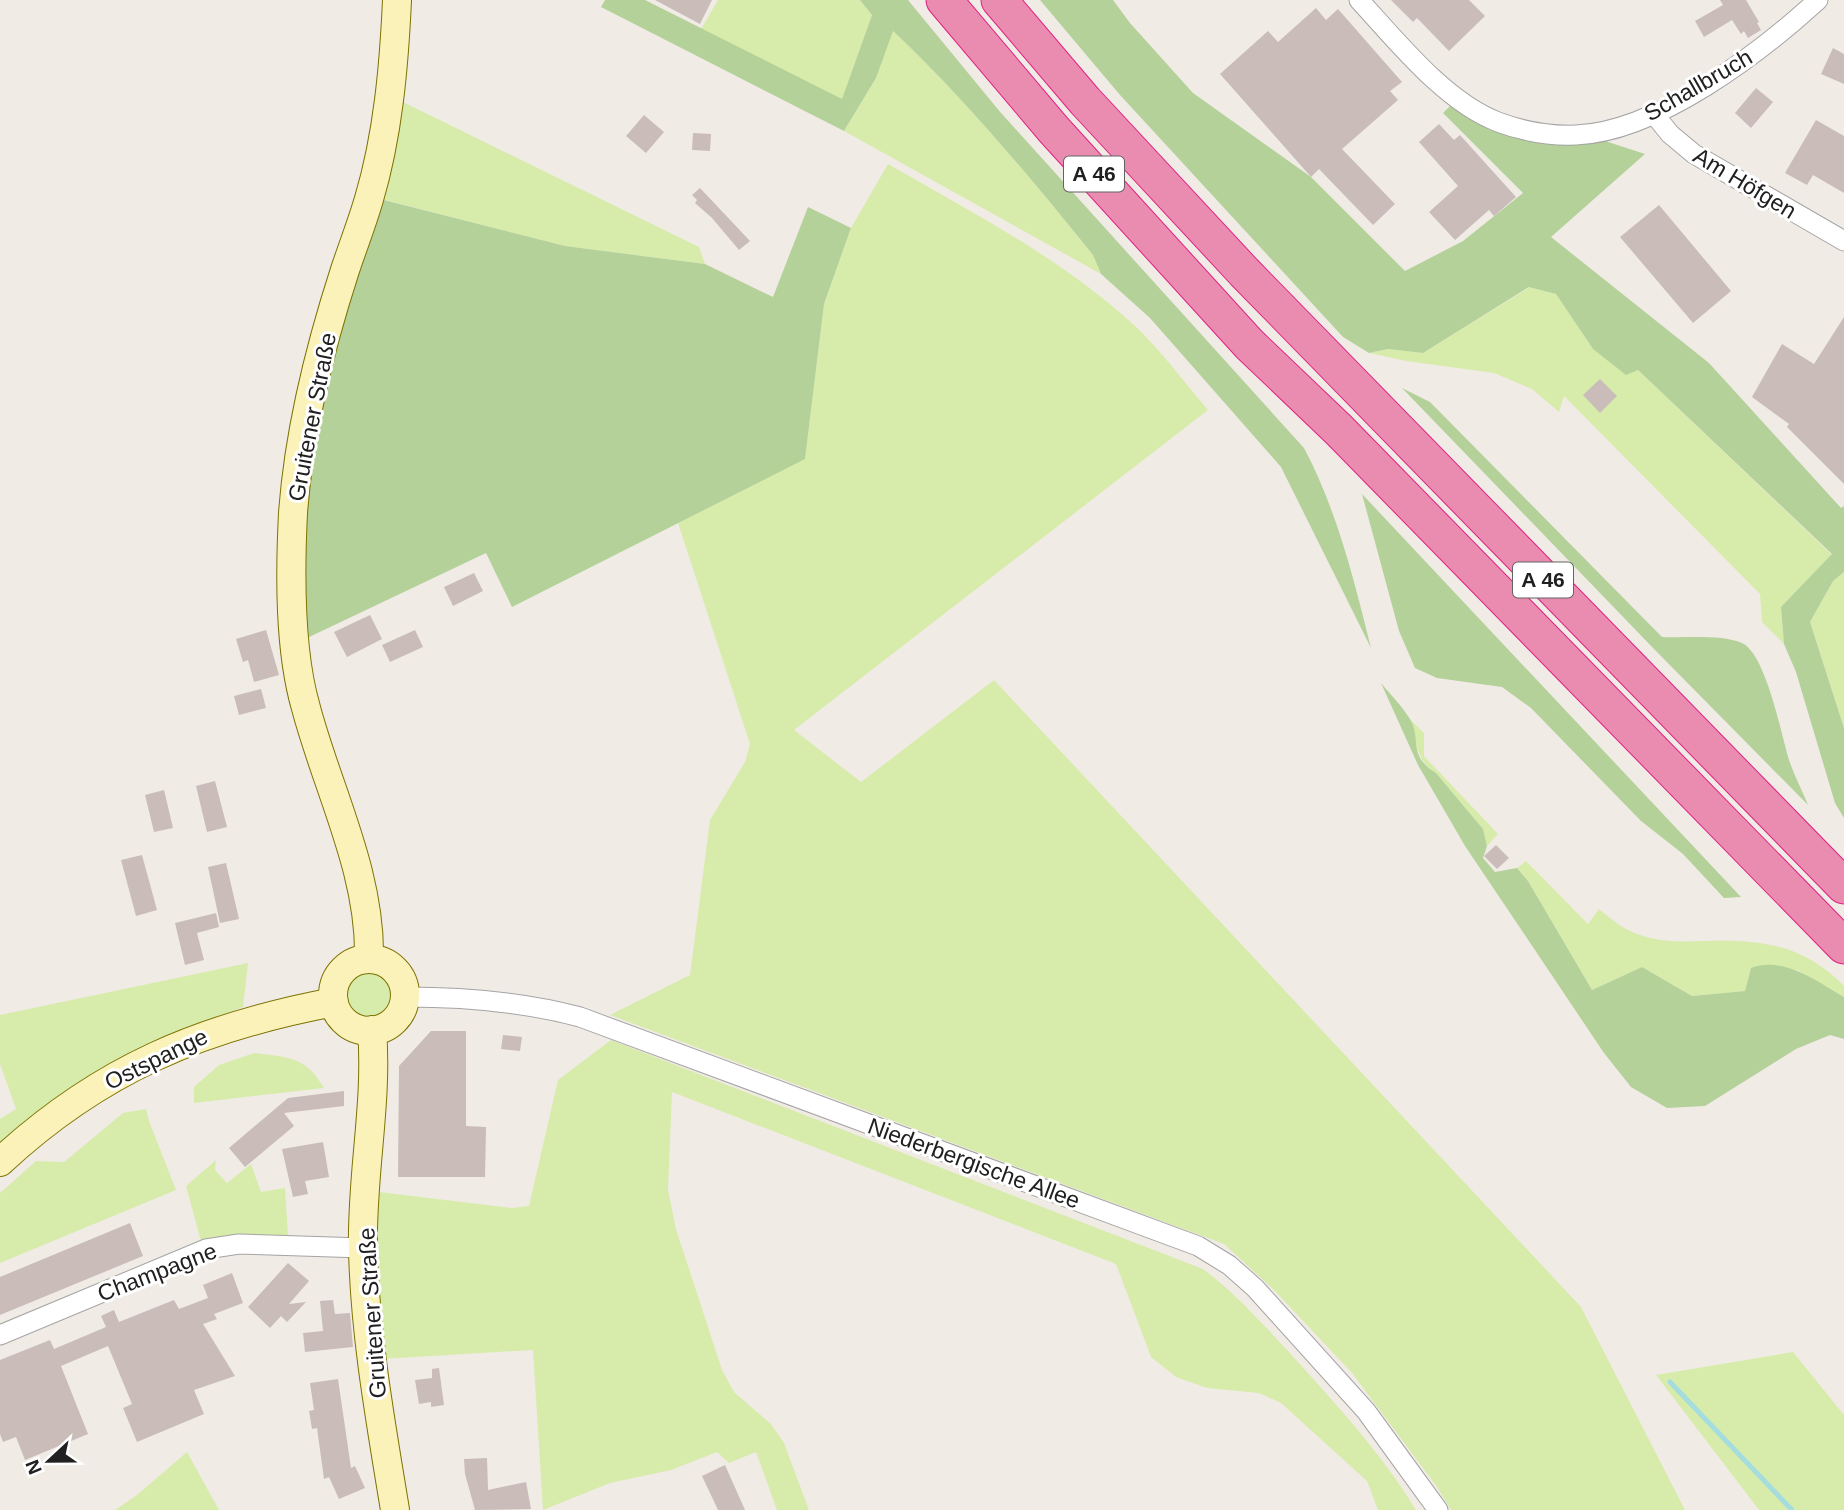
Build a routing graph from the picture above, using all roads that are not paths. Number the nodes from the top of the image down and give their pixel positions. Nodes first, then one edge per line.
1 (397, 0) edge
2 (944, 0) edge
3 (999, 0) edge
4 (1359, 0) edge
5 (1818, 0) edge
6 (1654, 114) junction
7 (1844, 241) edge
8 (1844, 886) edge
9 (1844, 946) edge
10 (369, 959) junction
11 (404, 997) junction
12 (334, 1002) junction
13 (372, 1030) junction
14 (0, 1162) edge
15 (363, 1248) junction
16 (0, 1335) edge
17 (395, 1510) edge
18 (1438, 1510) edge

1 - 10 main road, Gruitener Straße
2 - 9 highway, A 46
3 - 8 highway, A 46
4 - 6 street, Schallbruch
5 - 6 street, Schallbruch
6 - 7 street, Am Höfgen
10 - 11 main road
10 - 12 main road
11 - 13 main road
11 - 18 street, Niederbergische Allee
12 - 13 main road
12 - 14 main road, Ostspange
13 - 15 main road, Gruitener Straße
15 - 16 street, Champagne
15 - 17 main road, Gruitener Straße

